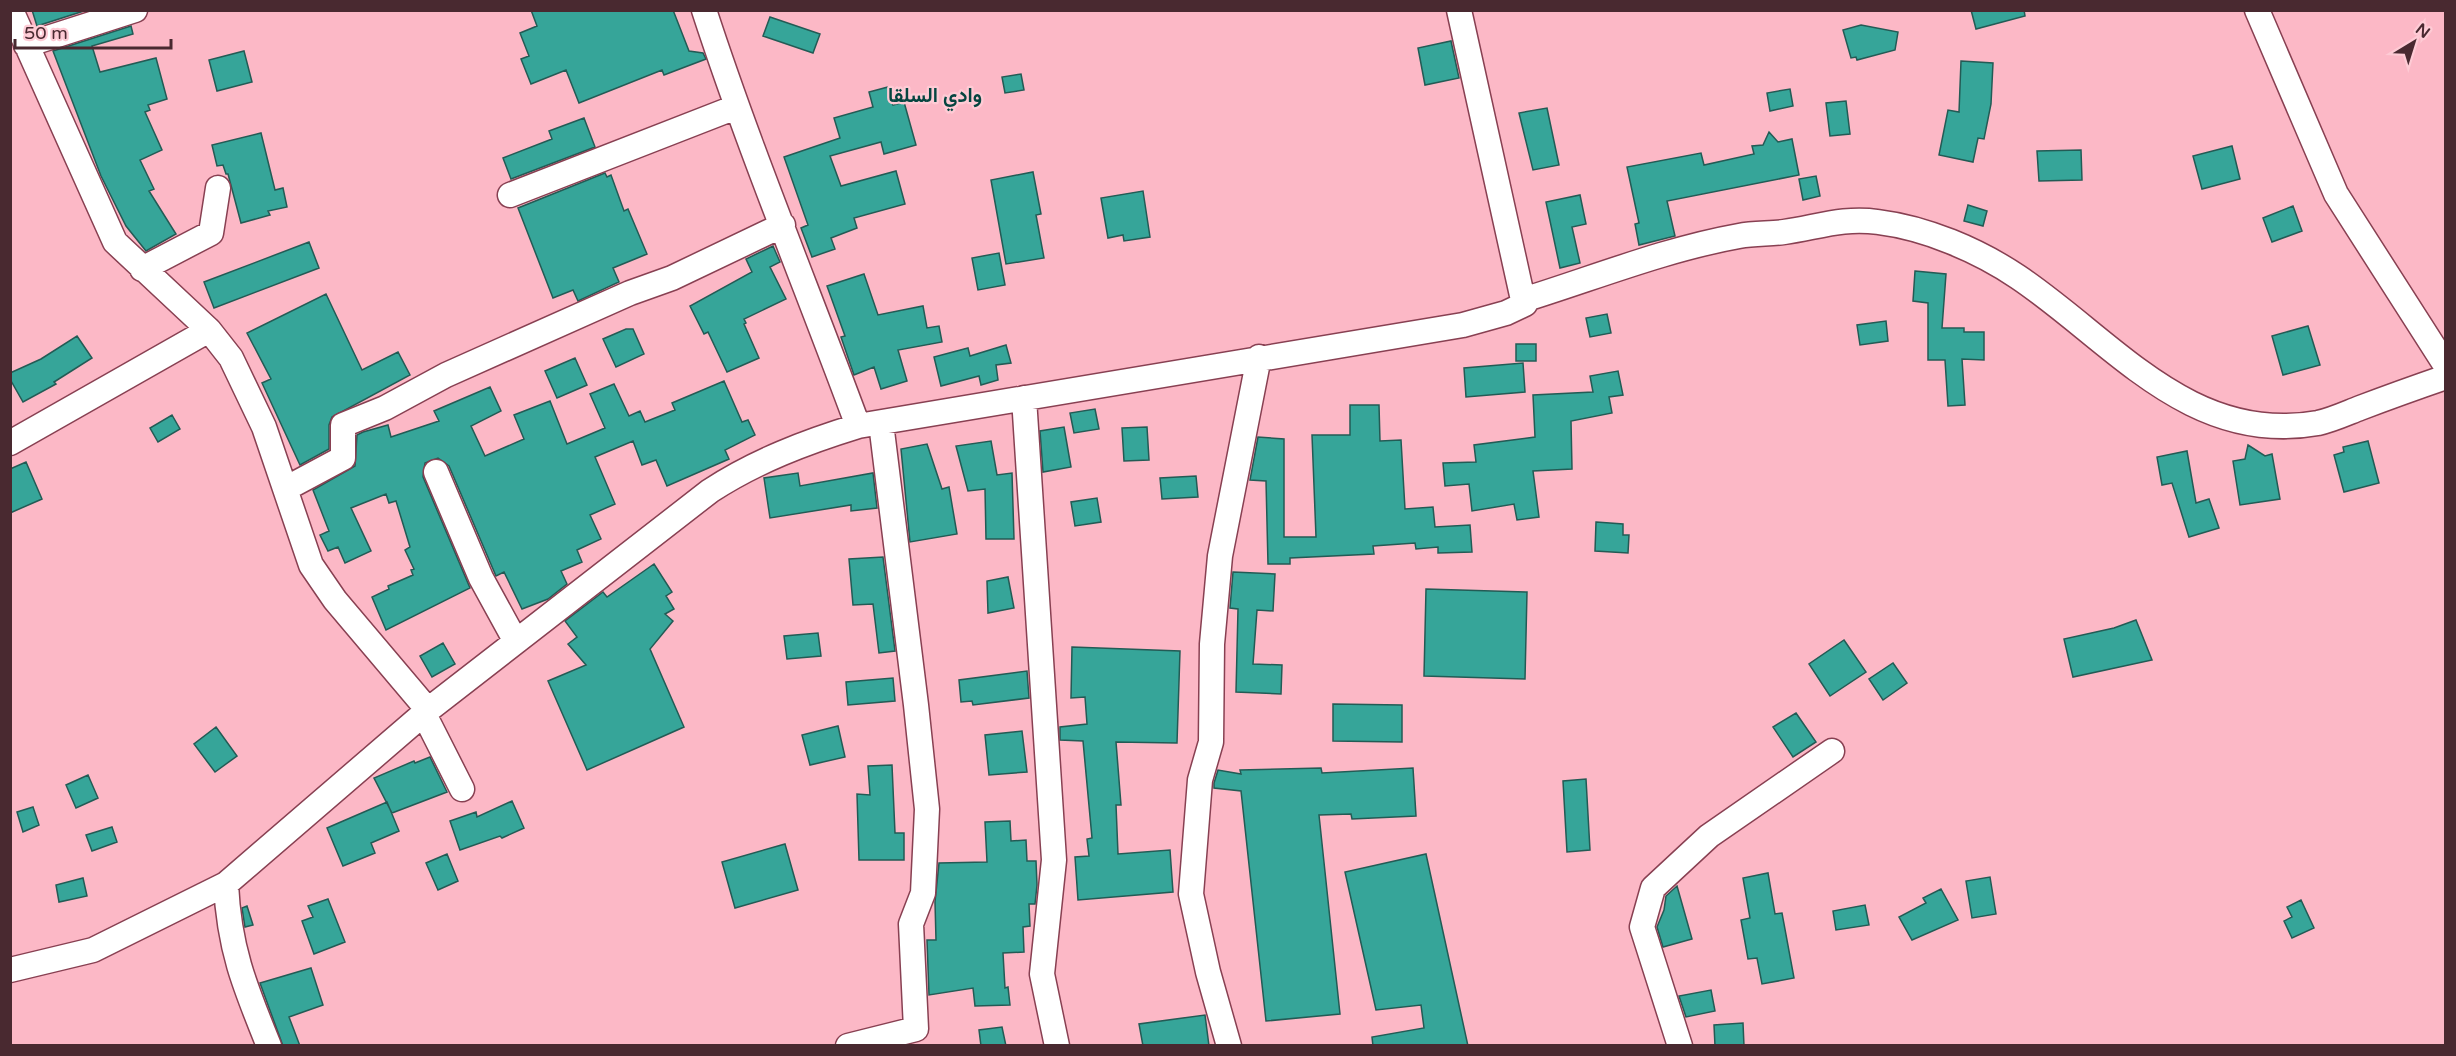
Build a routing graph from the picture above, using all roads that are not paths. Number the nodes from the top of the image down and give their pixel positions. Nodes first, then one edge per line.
1 (11, 10) edge
2 (135, 10) edge
3 (704, 10) edge
4 (1459, 10) edge
5 (2257, 10) edge
6 (26, 45) junction
7 (736, 107) junction
8 (218, 188) dead end
9 (510, 195) dead end
10 (783, 225) junction
11 (142, 269) junction
12 (1523, 300) junction
13 (209, 330) junction
14 (1259, 357) junction
15 (2445, 366) edge
16 (2445, 377) edge
17 (1024, 398) junction
18 (869, 425) junction
19 (10, 443) edge
20 (436, 472) dead end
21 (286, 488) junction
22 (515, 640) junction
23 (426, 712) junction
24 (1832, 751) dead end
25 (462, 789) dead end
26 (226, 884) junction
27 (10, 970) edge
28 (918, 1037) edge
29 (269, 1046) edge
30 (848, 1046) edge
31 (1057, 1046) edge
32 (1229, 1046) edge
33 (1680, 1046) edge

1 - 6 street
2 - 6 street
3 - 7 street
4 - 12 street
5 - 15 street
6 - 11 street
7 - 9 street
7 - 10 street
8 - 11 street
10 - 18 street
10 - 21 street
11 - 13 street
12 - 14 street
12 - 16 street
13 - 19 street
13 - 21 street
14 - 17 street
14 - 32 street
17 - 18 street
17 - 31 street
18 - 22 street
18 - 28 street
20 - 22 street
21 - 23 street
22 - 23 street
23 - 25 street
23 - 26 street
24 - 33 street
26 - 27 street
26 - 29 street
28 - 30 street

